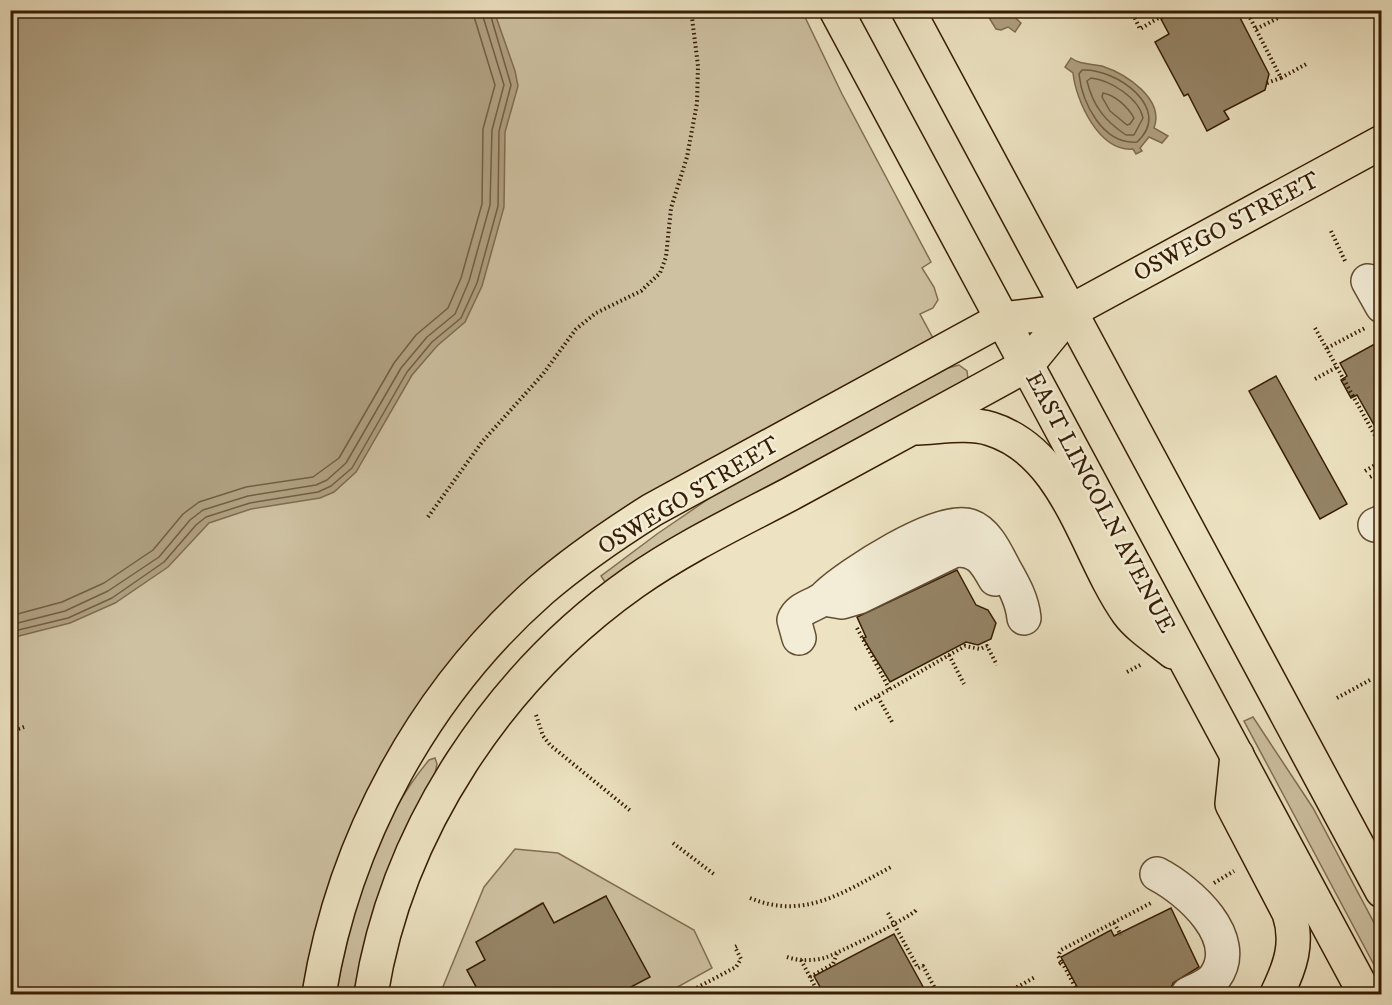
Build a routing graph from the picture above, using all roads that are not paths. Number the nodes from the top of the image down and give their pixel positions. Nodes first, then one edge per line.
1 (836, 10) edge
2 (908, 10) edge
3 (1382, 142) edge
4 (1071, 311) junction
5 (1002, 319) junction
6 (1027, 364) junction
7 (913, 428) junction
8 (1024, 618) dead end
9 (799, 638) dead end
10 (1188, 664) junction
11 (1237, 755) junction
12 (1158, 887) road end
13 (1382, 891) edge
14 (320, 994) edge
15 (371, 994) edge
16 (1188, 994) edge
17 (1277, 994) edge
18 (1365, 994) edge

1 - 5 main road, EAST LINCOLN AVENUE
2 - 4 main road
3 - 4 main road, OSWEGO STREET
4 - 5 main road, OSWEGO STREET
4 - 6 main road, OSWEGO STREET
4 - 13 main road
5 - 6 main road, EAST LINCOLN AVENUE
5 - 14 main road, OSWEGO STREET
6 - 7 main road, OSWEGO STREET
6 - 10 main road, EAST LINCOLN AVENUE
7 - 10 main road
7 - 15 main road, OSWEGO STREET
8 - 9 lane
10 - 11 main road, EAST LINCOLN AVENUE
11 - 17 main road
11 - 18 main road, EAST LINCOLN AVENUE
12 - 16 lane

